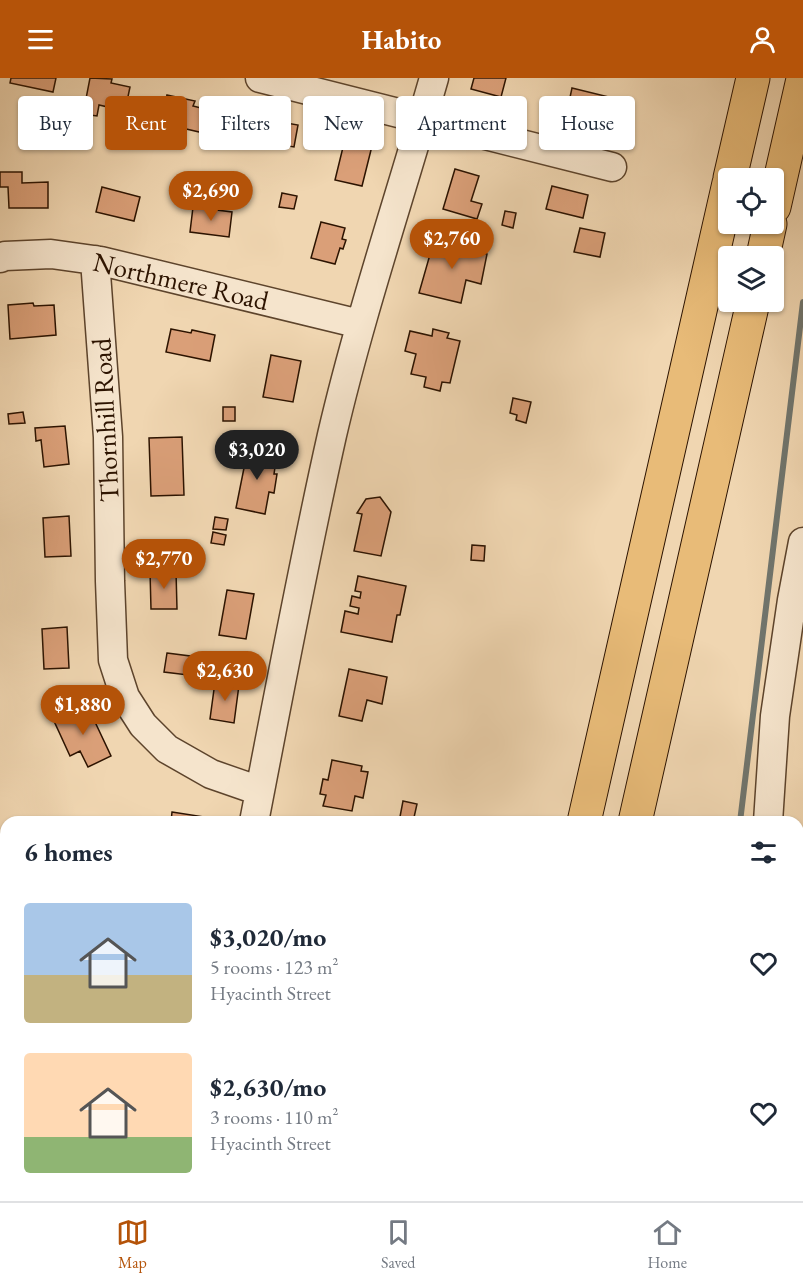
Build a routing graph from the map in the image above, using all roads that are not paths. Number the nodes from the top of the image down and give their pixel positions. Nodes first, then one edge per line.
1 (260, 78) edge
2 (434, 78) edge
3 (753, 78) edge
4 (803, 79) edge
5 (429, 96) edge
6 (396, 113) edge
7 (527, 146) edge
8 (413, 150) edge
9 (612, 167) dead end
10 (732, 168) edge
11 (783, 168) edge
12 (718, 231) edge
13 (0, 258) edge
14 (95, 260) junction
15 (751, 312) edge
16 (360, 324) junction
17 (803, 543) edge
18 (260, 791) junction
19 (255, 816) edge
20 (585, 816) edge
21 (637, 816) edge
22 (768, 816) edge

1 - 6 street
2 - 5 street
3 - 10 highway
4 - 11 highway
7 - 9 street
8 - 16 street
12 - 20 highway
13 - 14 street, Northmere Road
14 - 16 street, Northmere Road
14 - 18 street, Thornhill Road
15 - 21 highway
16 - 18 street
17 - 22 street
18 - 19 street

